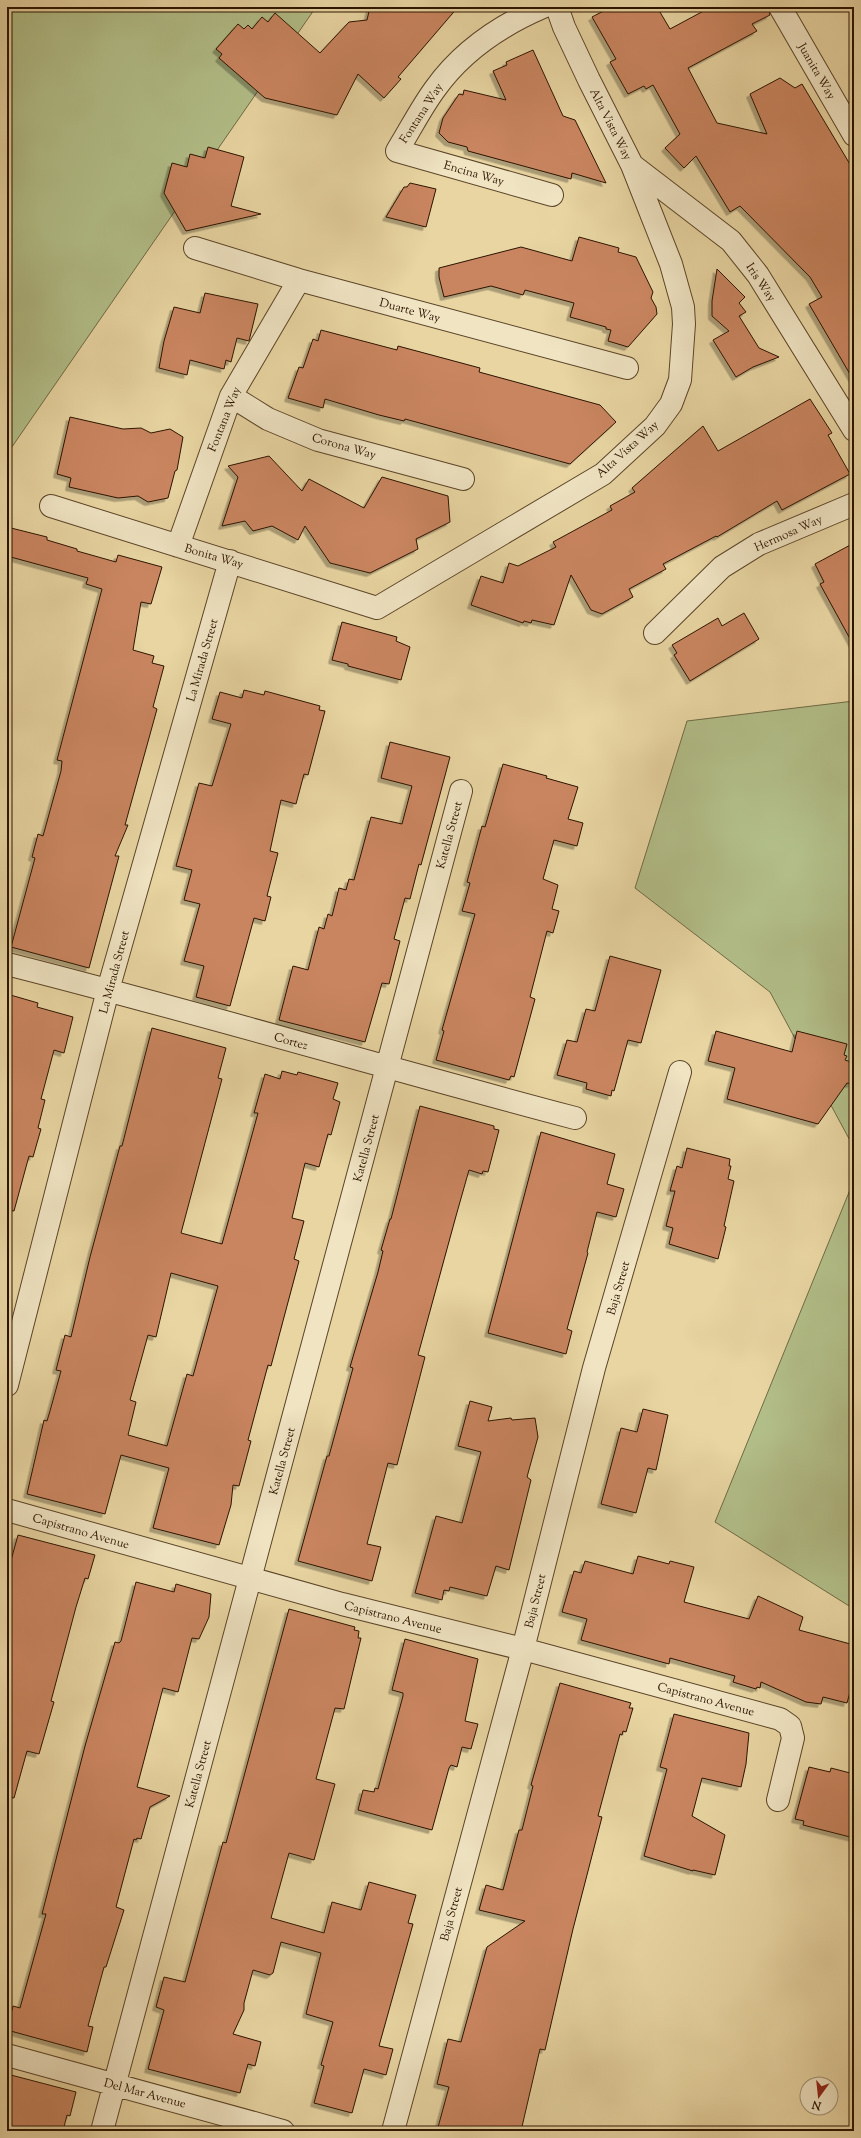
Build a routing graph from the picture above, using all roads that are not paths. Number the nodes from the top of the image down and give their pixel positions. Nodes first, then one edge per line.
1 (543, 7) edge
2 (557, 7) edge
3 (780, 7) edge
4 (854, 135) edge
5 (397, 151) joint
6 (632, 165) junction
7 (552, 194) dead end
8 (195, 248) dead end
9 (299, 280) junction
10 (627, 368) dead end
11 (231, 396) junction
12 (854, 430) edge
13 (463, 479) dead end
14 (854, 504) edge
15 (51, 506) dead end
16 (178, 546) junction
17 (230, 560) junction
18 (377, 608) joint
19 (655, 633) dead end
20 (461, 791) dead end
21 (7, 964) edge
22 (108, 990) junction
23 (388, 1068) junction
24 (680, 1072) dead end
25 (575, 1118) dead end
26 (7, 1385) edge
27 (7, 1510) edge
28 (250, 1579) junction
29 (523, 1649) junction
30 (778, 1800) dead end
31 (7, 2055) edge
32 (114, 2085) junction
33 (102, 2131) edge
34 (283, 2131) edge
35 (393, 2131) edge

1 - 5 street, Fontana Way
2 - 6 street, Alta Vista Way
3 - 4 street, Juanita Way
5 - 7 street, Encina Way
6 - 12 street, Iris Way
6 - 18 street, Alta Vista Way
8 - 9 street, Duarte Way
9 - 10 street, Duarte Way
9 - 11 street, Fontana Way
11 - 13 street, Corona Way
11 - 16 street, Fontana Way
14 - 19 street, Hermosa Way
15 - 16 street, Bonita Way
16 - 17 street, Bonita Way
17 - 18 street, Bonita Way
17 - 22 street, La Mirada Street
20 - 23 street, Katella Street
21 - 22 street, Cortez
22 - 23 street, Cortez
22 - 26 street, La Mirada Street
23 - 25 street, Cortez
23 - 28 street, Katella Street
24 - 29 street, Baja Street
27 - 28 street, Capistrano Avenue
28 - 29 street, Capistrano Avenue
28 - 32 street, Katella Street
29 - 30 street, Capistrano Avenue
29 - 35 street, Baja Street
31 - 32 street, Del Mar Avenue
32 - 33 street, Katella Street
32 - 34 street, Del Mar Avenue

